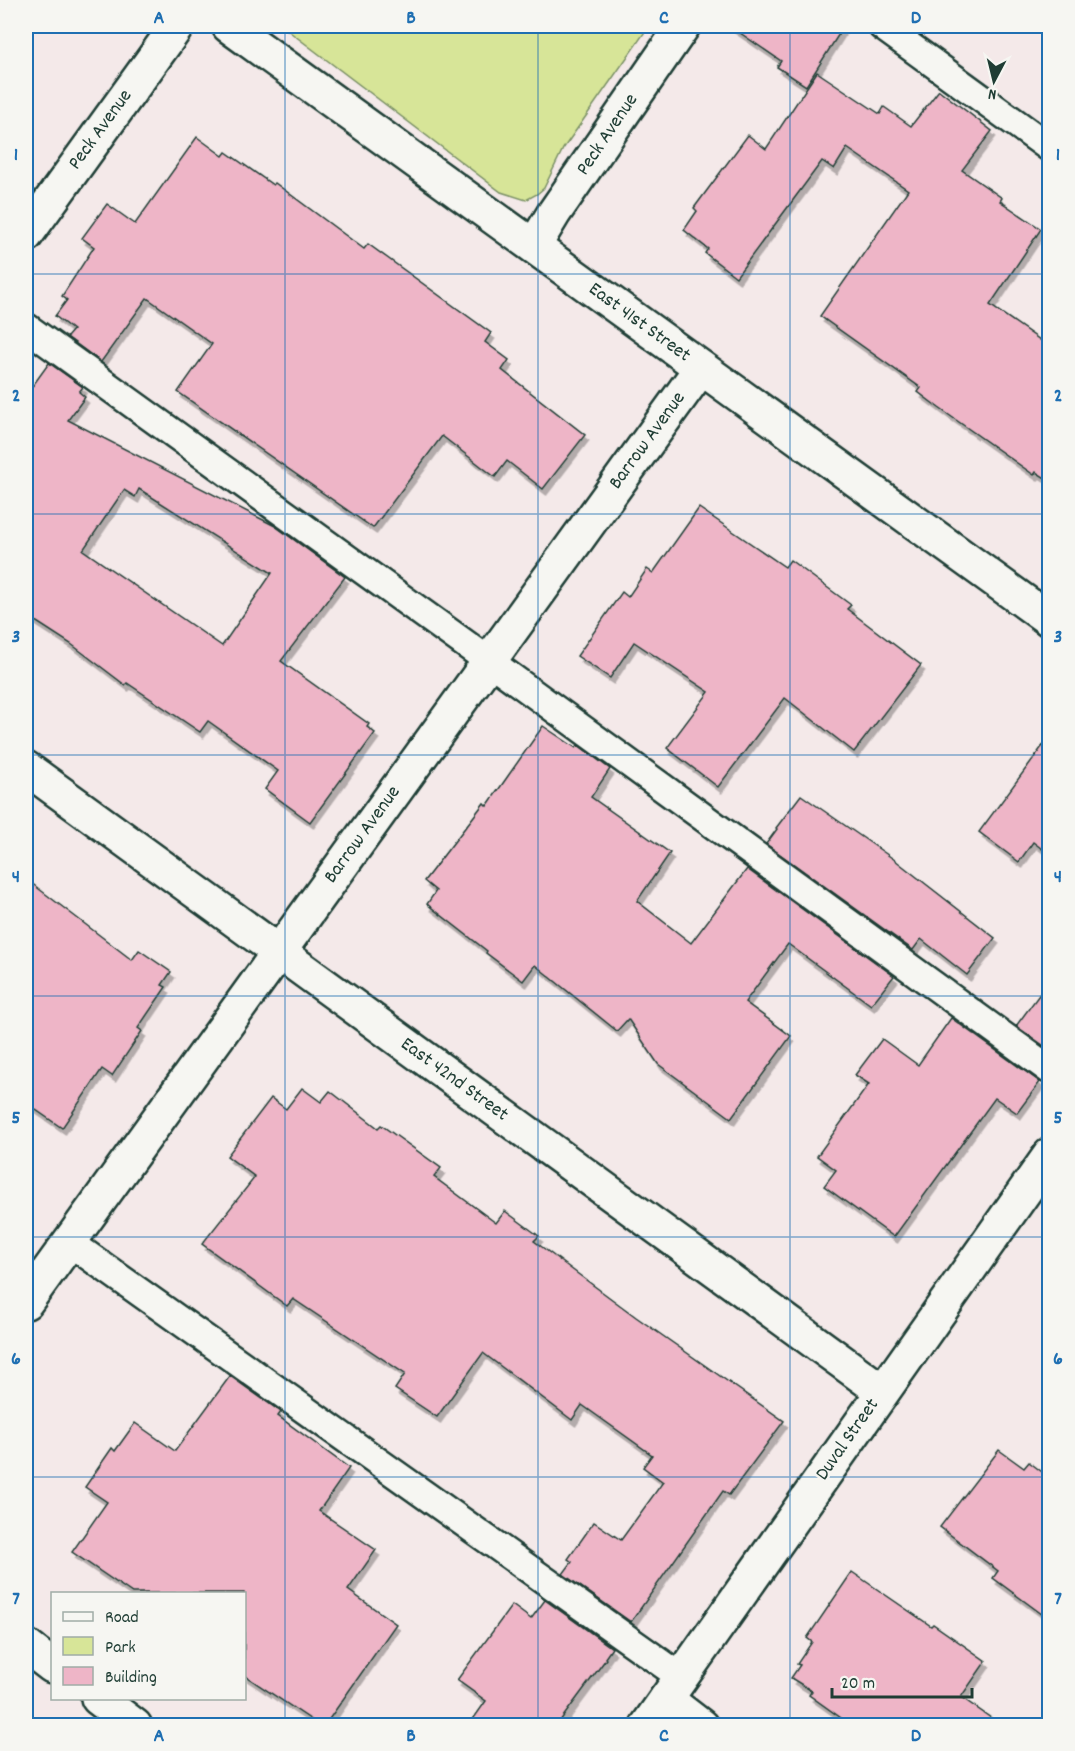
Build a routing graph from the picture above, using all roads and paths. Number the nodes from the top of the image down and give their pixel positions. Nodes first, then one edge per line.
1 (177, 26) edge
2 (229, 26) edge
3 (683, 26) edge
4 (882, 26) edge
5 (1050, 148) edge
6 (26, 235) edge
7 (534, 246) junction
8 (26, 327) edge
9 (701, 368) junction
10 (1050, 620) edge
11 (489, 661) junction
12 (26, 768) edge
13 (278, 952) junction
14 (1050, 1070) edge
15 (1050, 1155) edge
16 (69, 1242) junction
17 (26, 1302) edge
18 (882, 1391) junction
19 (26, 1646) edge
20 (51, 1665) edge
21 (674, 1688) junction
22 (101, 1700) edge
23 (135, 1725) edge
24 (647, 1725) edge
25 (701, 1725) edge

1 - 6 street, Peck Avenue
2 - 7 street, East 41st Street
3 - 7 street, Peck Avenue
4 - 5 lane
7 - 9 street, East 41st Street
8 - 11 lane
9 - 10 street, East 41st Street
9 - 11 street, Barrow Avenue
11 - 13 street, Barrow Avenue
11 - 14 lane
12 - 13 street, East 42nd Street
13 - 16 street, Barrow Avenue
13 - 18 street, East 42nd Street
15 - 18 street, Duval Street
16 - 17 street, Barrow Avenue
16 - 21 lane
18 - 21 street, Duval Street
19 - 20 street
21 - 24 street, Duval Street
21 - 25 street
22 - 23 street

